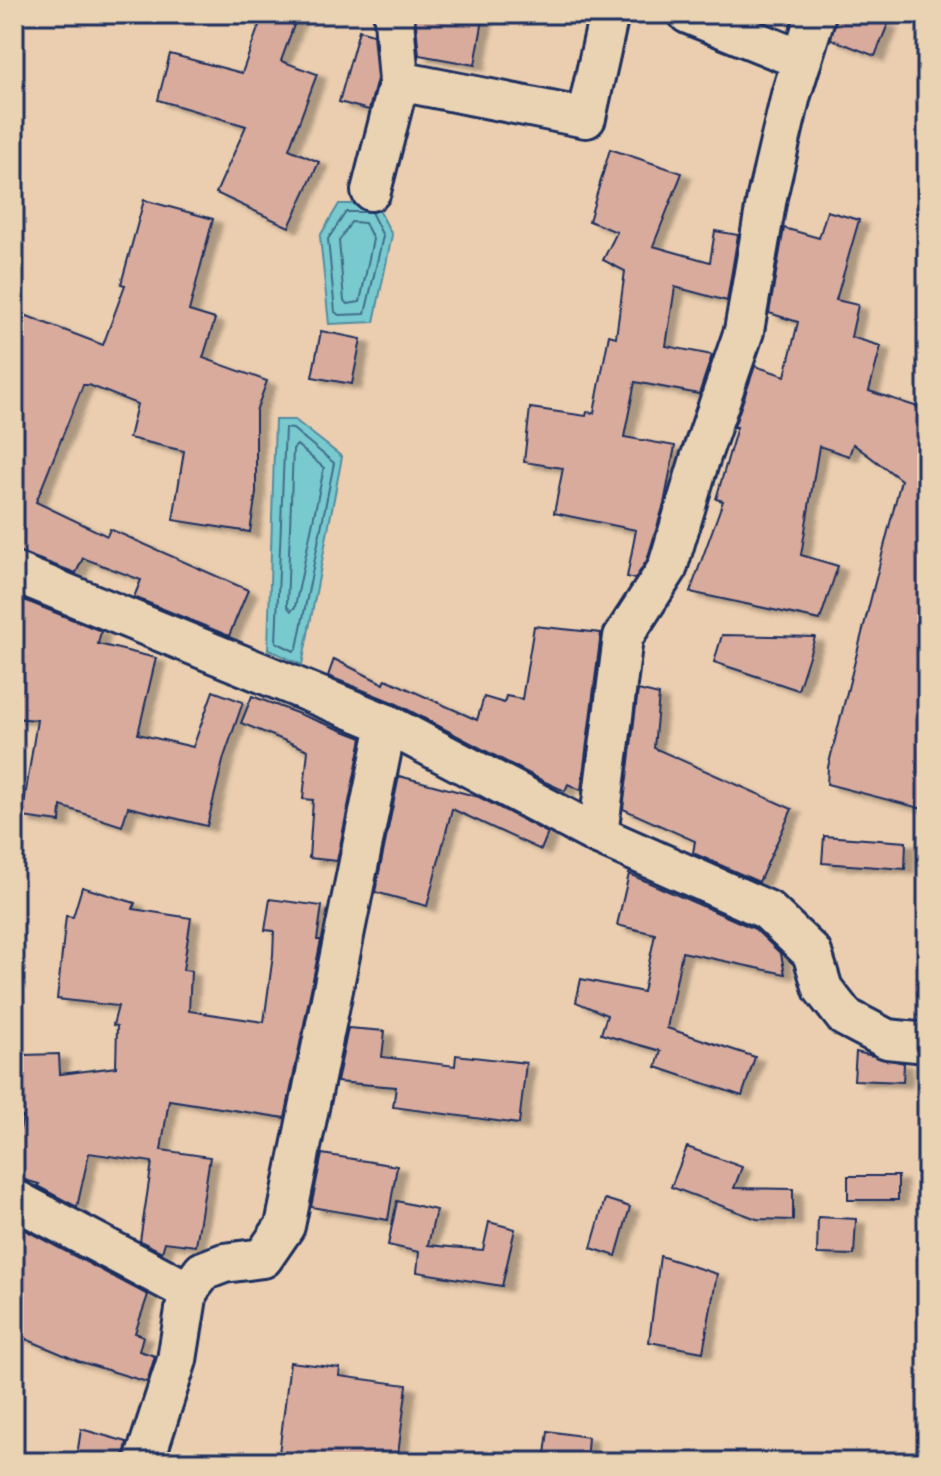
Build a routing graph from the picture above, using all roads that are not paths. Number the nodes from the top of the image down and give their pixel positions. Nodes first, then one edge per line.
1 (609, 14) edge
2 (688, 14) edge
3 (816, 14) edge
4 (390, 16) edge
5 (802, 60) junction
6 (399, 81) junction
7 (371, 191) dead end
8 (14, 572) edge
9 (387, 724) junction
10 (598, 835) junction
11 (927, 1043) edge
12 (14, 1199) edge
13 (188, 1291) junction
14 (144, 1462) edge

1 - 6 street
2 - 5 street
3 - 5 street
4 - 6 street
5 - 10 street
6 - 7 street
8 - 9 street
9 - 10 street
9 - 13 street
10 - 11 street
12 - 13 street
13 - 14 street

